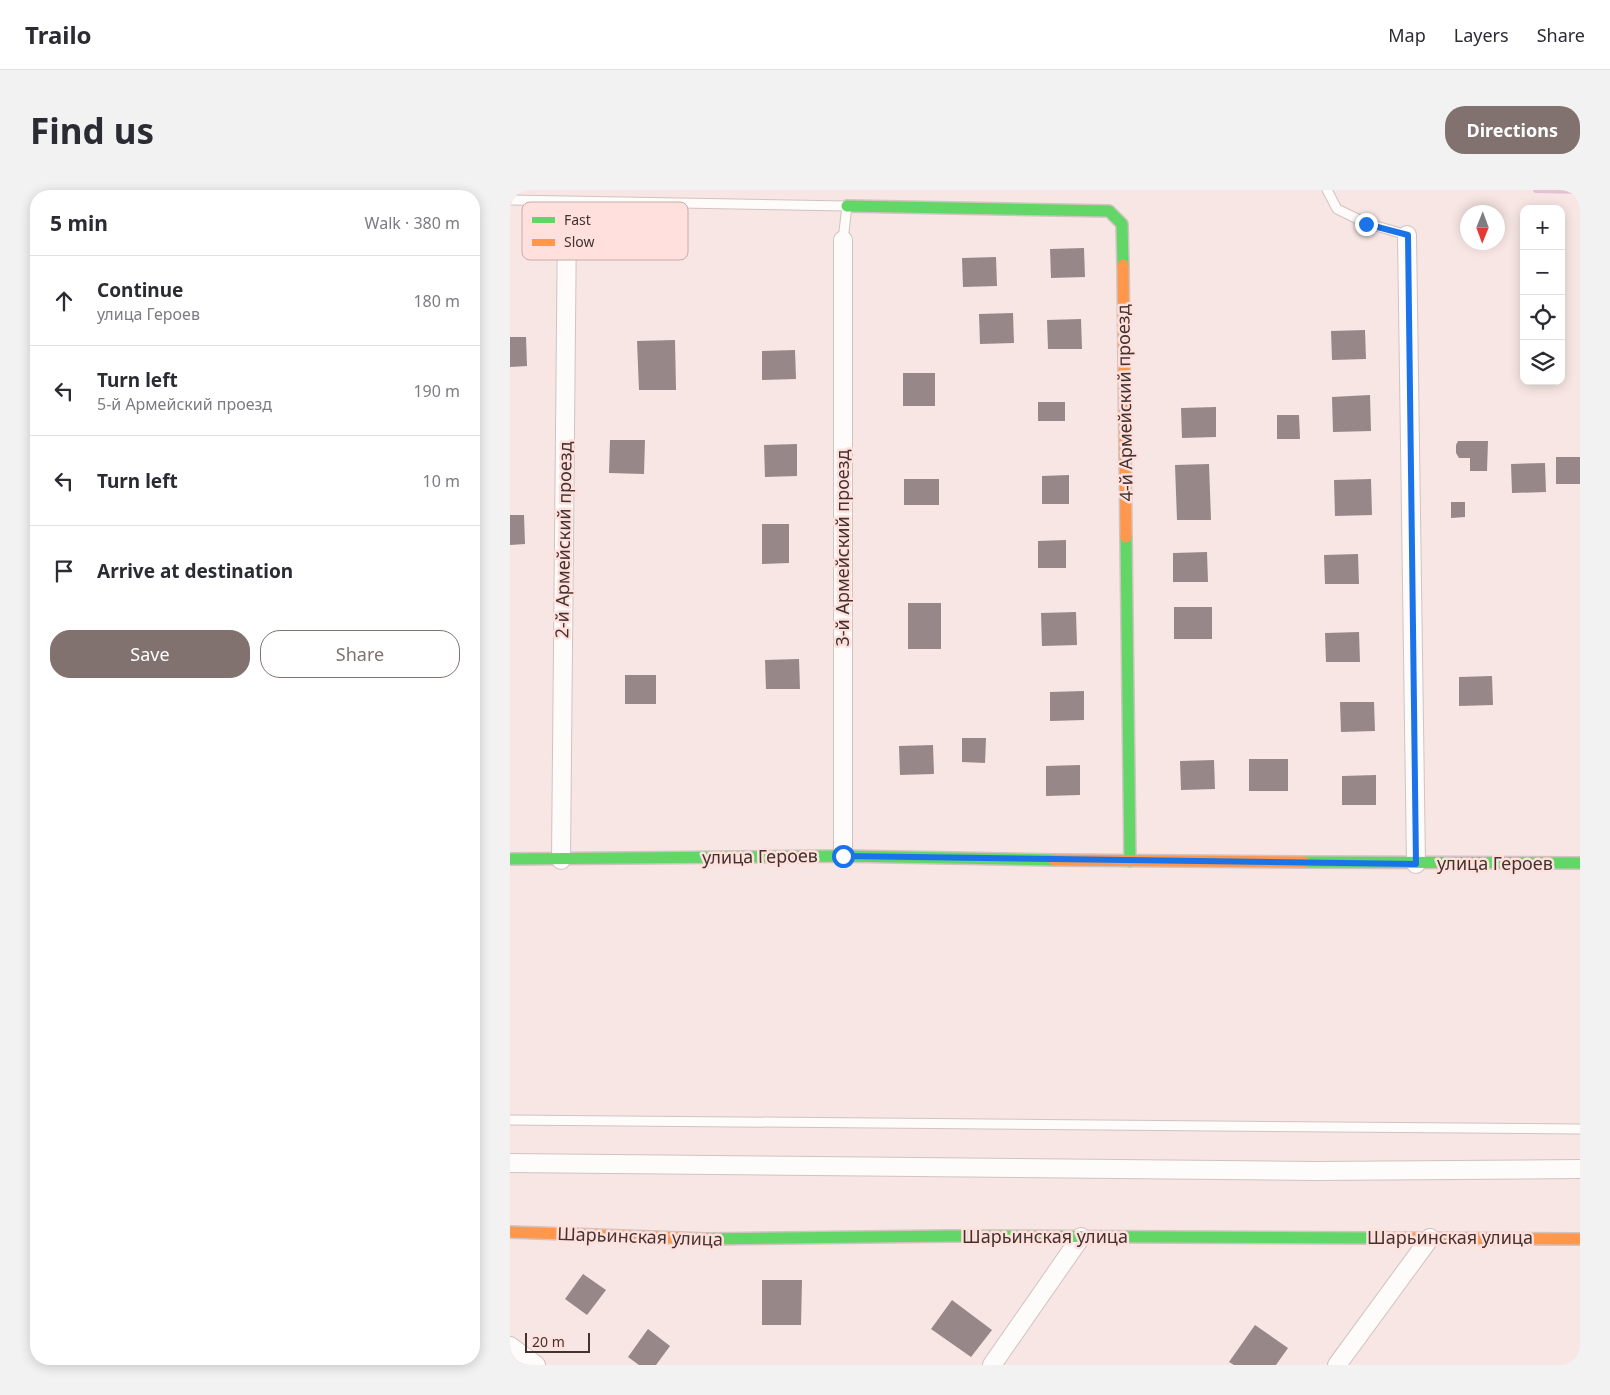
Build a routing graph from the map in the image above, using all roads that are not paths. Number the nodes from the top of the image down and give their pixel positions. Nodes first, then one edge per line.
1 (1327, 190) edge
2 (847, 206) junction
3 (688, 209) edge
4 (1408, 235) joint
5 (843, 240) joint
6 (565, 260) edge
7 (843, 856) junction
8 (510, 859) edge
9 (561, 860) junction
10 (1130, 861) junction
11 (1580, 863) edge
12 (1416, 864) junction
13 (510, 1120) edge
14 (1580, 1129) edge
15 (510, 1163) edge
16 (1580, 1168) edge
17 (510, 1232) edge
18 (1081, 1237) junction
19 (1430, 1238) junction
20 (1580, 1239) edge
21 (510, 1346) edge
22 (536, 1365) edge
23 (992, 1365) edge
24 (1337, 1365) edge

1 - 4 lane
2 - 3 lane
2 - 5 lane
2 - 10 street, 4-й Армейский проезд
4 - 12 street
5 - 7 street, 3-й Армейский проезд
6 - 9 street, 2-й Армейский проезд
7 - 9 street, улица Героев
7 - 10 street, улица Героев
8 - 9 street, улица Героев
10 - 12 street, улица Героев
11 - 12 street, улица Героев
13 - 14 lane
15 - 16 street
17 - 18 street, Шарьинская улица
18 - 19 street, Шарьинская улица
18 - 23 street
19 - 20 street, Шарьинская улица
19 - 24 street
21 - 22 street

